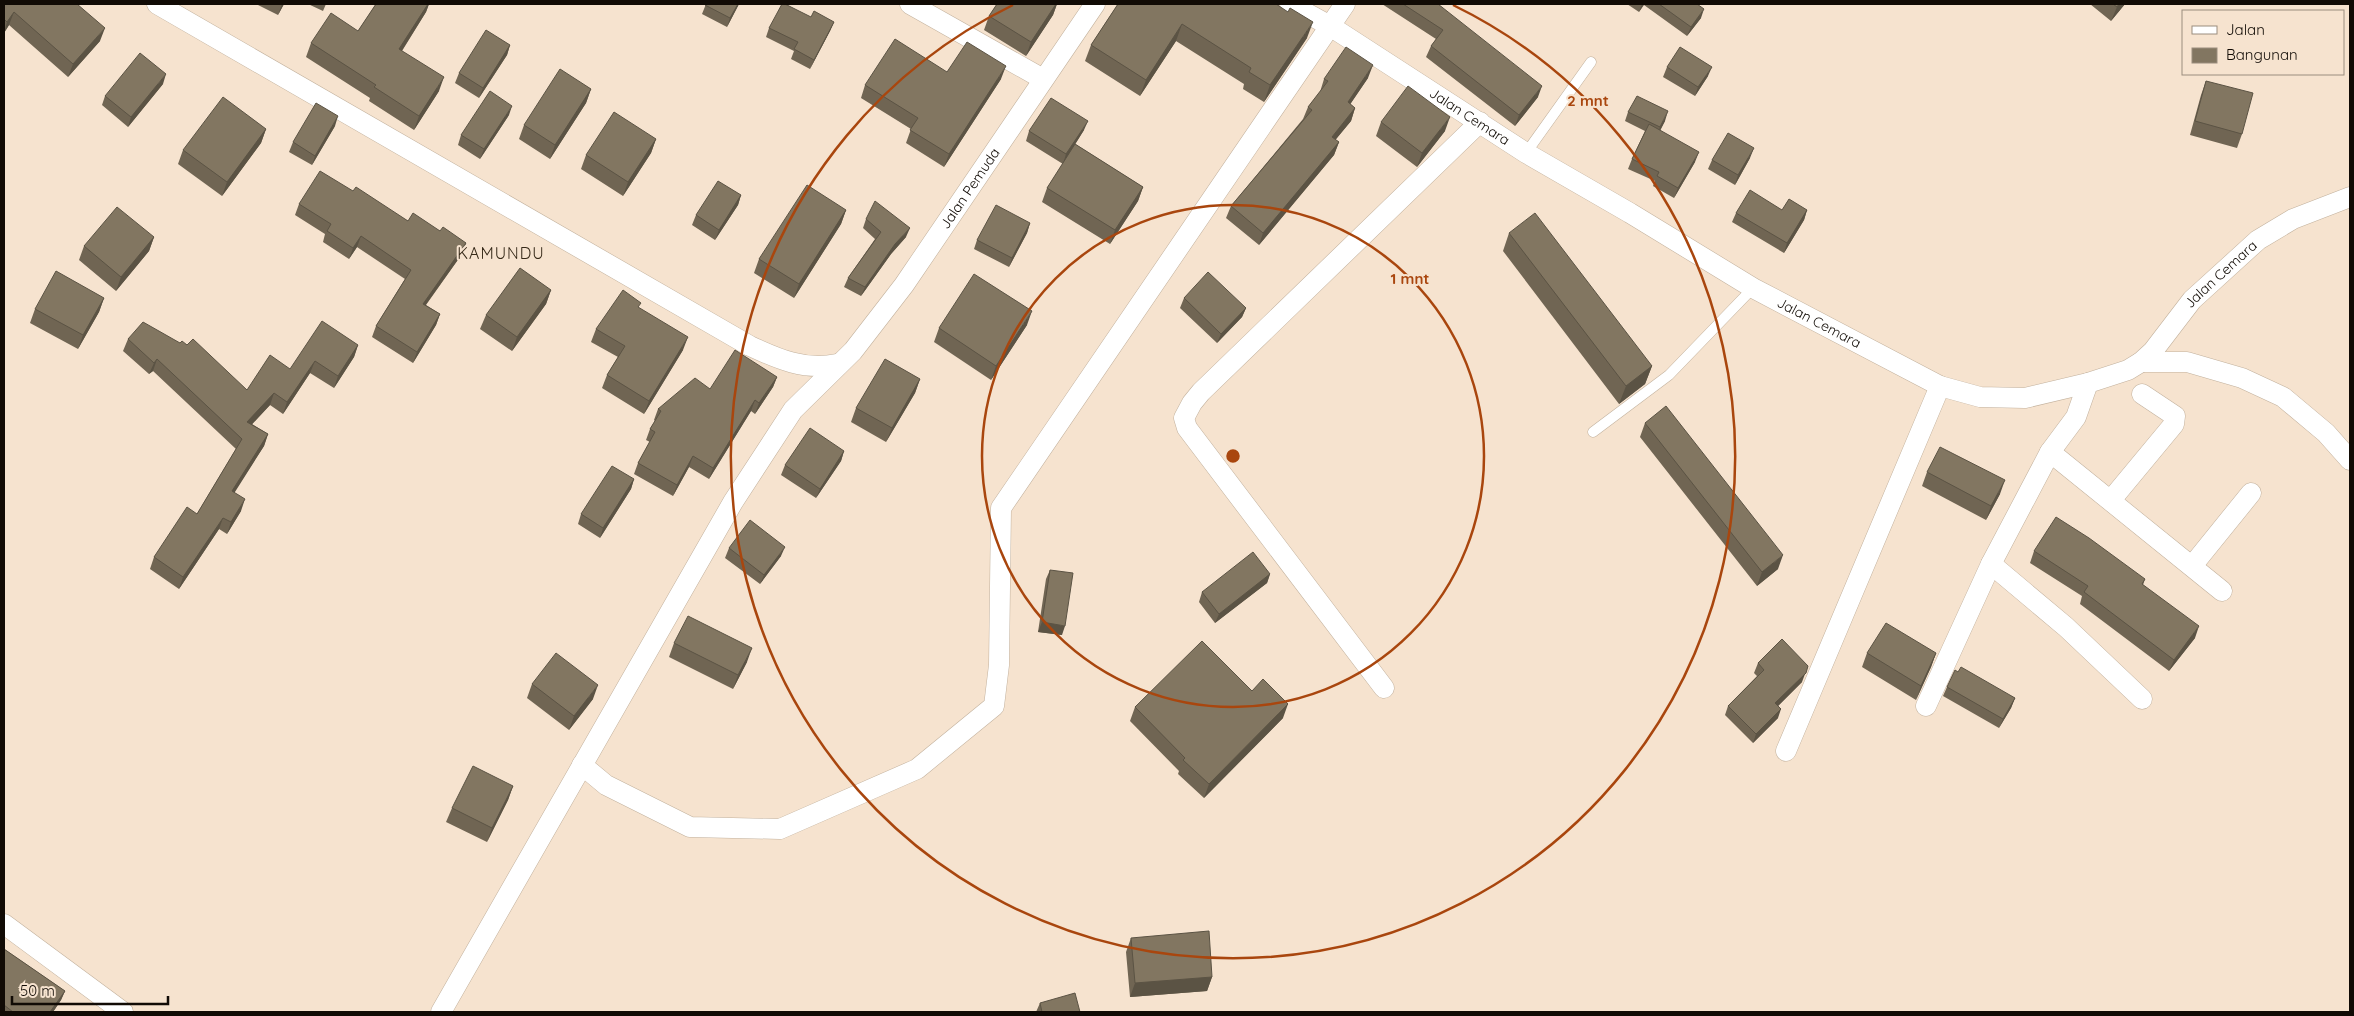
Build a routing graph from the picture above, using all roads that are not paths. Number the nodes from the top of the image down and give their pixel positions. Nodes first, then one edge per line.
1 (157, 4) edge
2 (910, 4) edge
3 (1095, 4) edge
4 (1290, 4) edge
5 (1345, 4) edge
6 (1330, 26) junction
7 (1592, 62) dead end
8 (1043, 79) junction
9 (1480, 122) junction
10 (1526, 153) junction
11 (2350, 197) edge
12 (1754, 288) junction
13 (2141, 362) junction
14 (837, 364) junction
15 (2088, 383) junction
16 (1940, 386) junction
17 (2142, 394) dead end
18 (1593, 432) dead end
19 (2050, 452) junction
20 (2350, 460) edge
21 (2251, 493) dead end
22 (2111, 500) junction
23 (1991, 564) junction
24 (2192, 566) junction
25 (2222, 591) dead end
26 (1384, 688) dead end
27 (2142, 699) dead end
28 (1926, 706) dead end
29 (1786, 751) dead end
30 (582, 765) junction
31 (4, 924) edge
32 (123, 1012) edge
33 (441, 1012) edge

1 - 14 street
2 - 8 street
3 - 8 street, Jalan Pemuda
4 - 6 street, Jalan Cemara
5 - 6 street
6 - 9 street, Jalan Cemara
6 - 30 street
7 - 10 lane
8 - 14 street, Jalan Pemuda
9 - 10 street, Jalan Cemara
9 - 26 street
10 - 12 street, Jalan Cemara
11 - 13 street, Jalan Cemara
12 - 16 street, Jalan Cemara
12 - 18 lane
13 - 15 street, Jalan Cemara
13 - 20 street
14 - 30 street, Jalan Pemuda
15 - 16 street, Jalan Cemara
15 - 19 street
16 - 29 street
17 - 22 street
19 - 22 street
19 - 23 street
21 - 24 street
22 - 24 street
23 - 27 street
23 - 28 street
24 - 25 street
30 - 33 street, Jalan Pemuda
31 - 32 street

